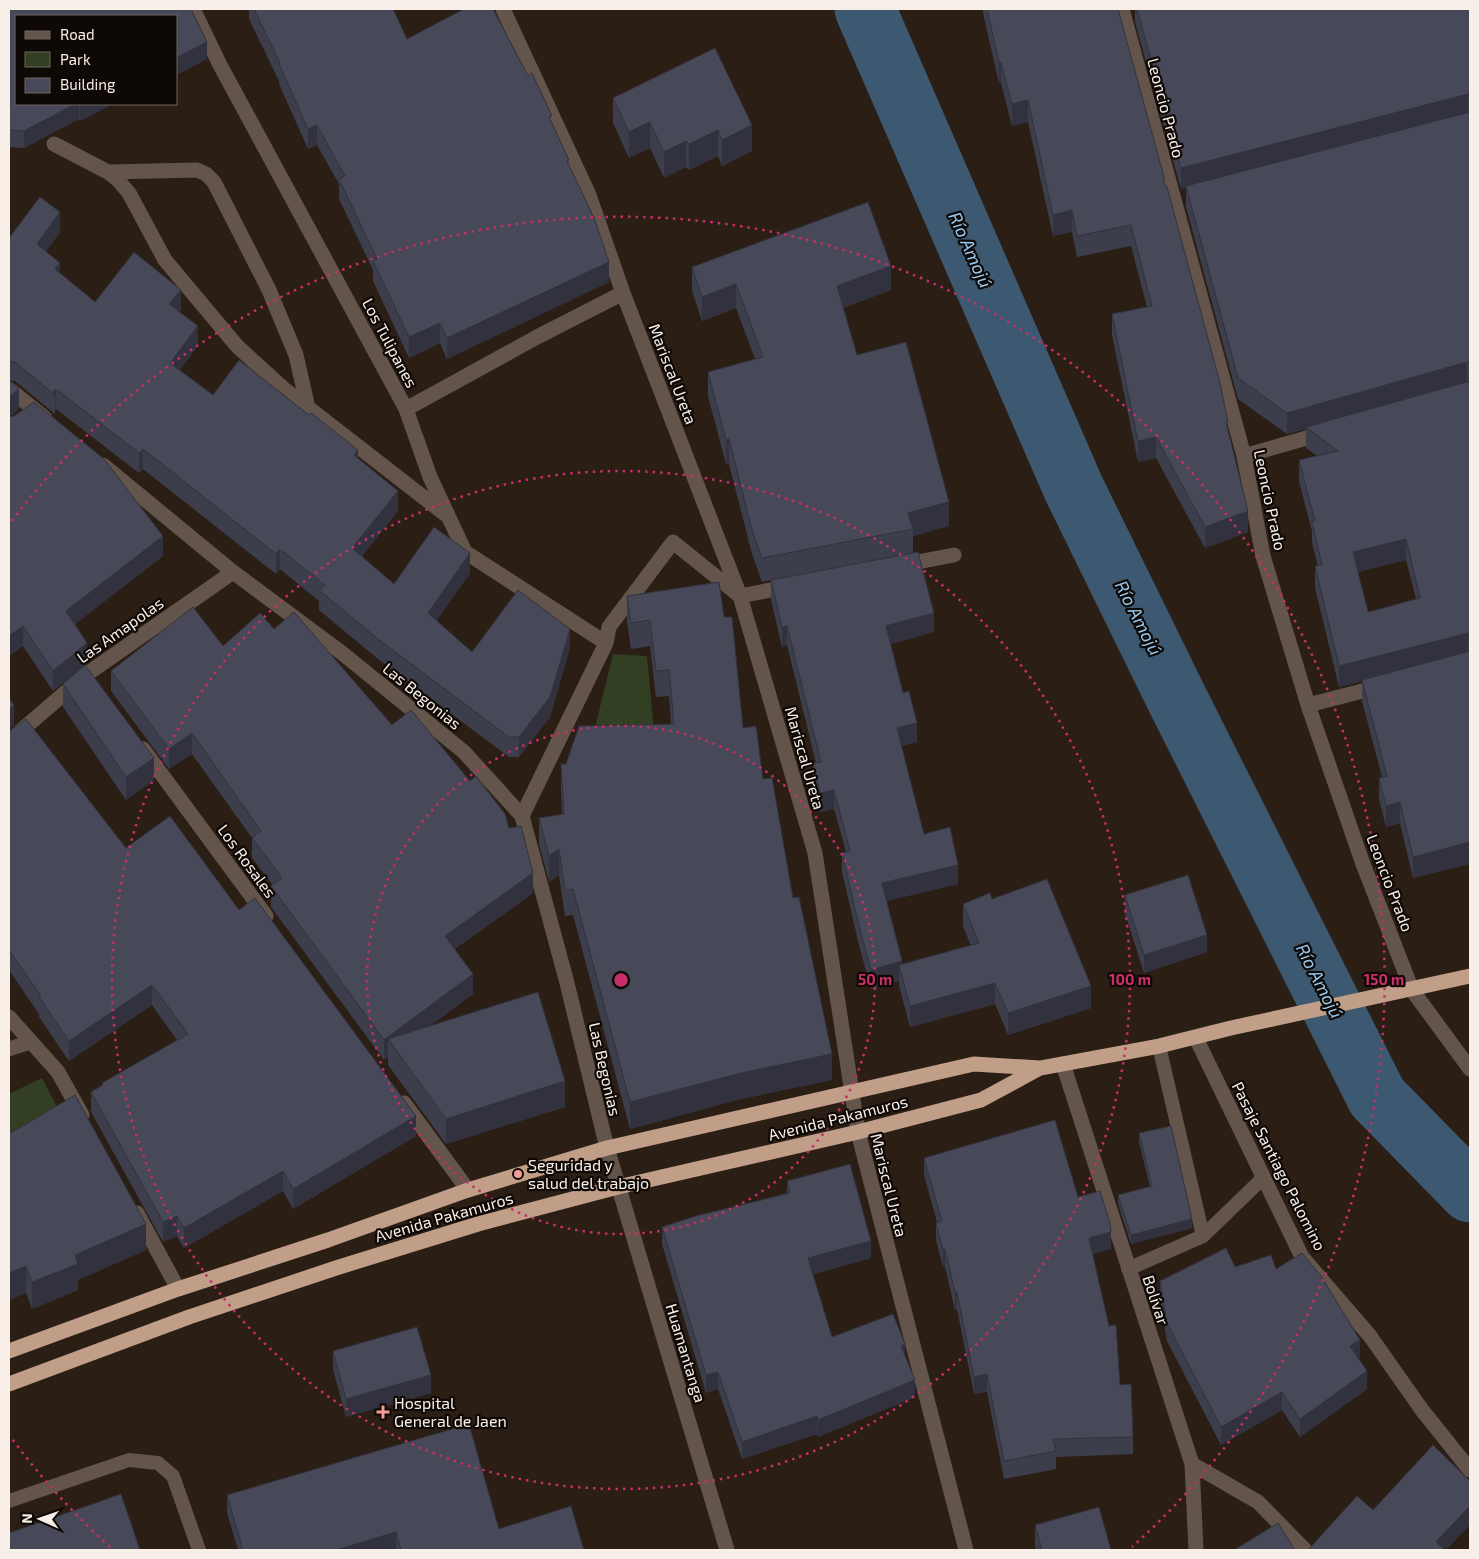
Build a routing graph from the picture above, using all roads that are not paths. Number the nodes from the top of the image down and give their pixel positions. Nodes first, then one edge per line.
1 (193, 9) edge
2 (504, 9) edge
3 (1122, 9) edge
4 (54, 144) dead end
5 (108, 172) junction
6 (1192, 196) edge
7 (1173, 201) junction
8 (623, 293) junction
9 (9, 389) edge
10 (308, 408) junction
11 (35, 409) junction
12 (406, 409) junction
13 (22, 419) edge
14 (58, 428) edge
15 (1338, 430) edge
16 (88, 453) edge
17 (1244, 456) junction
18 (448, 516) junction
19 (954, 555) dead end
20 (886, 568) edge
21 (233, 572) junction
22 (808, 583) edge
23 (740, 596) junction
24 (606, 643) junction
25 (1394, 683) edge
26 (1308, 705) junction
27 (134, 737) edge
28 (9, 741) edge
29 (522, 816) junction
30 (275, 928) edge
31 (1470, 976) edge
32 (1412, 990) junction
33 (9, 1017) edge
34 (1196, 1038) junction
35 (30, 1042) junction
36 (1159, 1046) junction
37 (9, 1049) edge
38 (1063, 1064) junction
39 (1040, 1068) junction
40 (1470, 1069) edge
41 (851, 1092) junction
42 (398, 1095) edge
43 (87, 1124) edge
44 (858, 1132) junction
45 (607, 1148) junction
46 (612, 1164) joint
47 (1263, 1178) junction
48 (618, 1187) junction
49 (468, 1190) junction
50 (130, 1202) edge
51 (1203, 1236) junction
52 (1128, 1269) junction
53 (178, 1289) junction
54 (9, 1352) edge
55 (9, 1384) edge
56 (1192, 1464) junction
57 (1470, 1470) edge
58 (9, 1501) edge
59 (199, 1550) edge
60 (727, 1550) edge
61 (966, 1550) edge
62 (1196, 1550) edge
63 (1305, 1550) edge

1 - 12 street, Los Tulipanes
2 - 8 street, Mariscal Ureta
3 - 7 street, Leoncio Prado
4 - 5 street
5 - 10 street
5 - 10 street
6 - 7 street
7 - 17 street, Leoncio Prado
8 - 12 street
8 - 23 street, Mariscal Ureta
9 - 11 street
10 - 18 street
11 - 13 street
11 - 14 street
12 - 18 street, Los Tulipanes
15 - 17 street
16 - 21 street, Las Begonias
17 - 26 street, Leoncio Prado
18 - 24 street, Los Tulipanes
19 - 20 street
21 - 28 street, Las Amapolas
21 - 29 street, Las Begonias
22 - 23 street
23 - 24 street
23 - 41 street, Mariscal Ureta
24 - 29 street
25 - 26 street
26 - 32 street, Leoncio Prado
27 - 30 street, Los Rosales
29 - 45 street, Las Begonias
31 - 32 highway, Avenida Pakamuros
32 - 34 highway, Avenida Pakamuros
32 - 40 street, Leoncio Prado
33 - 35 street
34 - 36 highway, Avenida Pakamuros
34 - 47 street, Pasaje Santiago Palomino
35 - 37 street
35 - 43 street
36 - 38 highway, Avenida Pakamuros
36 - 51 lane
38 - 39 highway, Avenida Pakamuros
38 - 52 street, Bolívar
39 - 41 highway, Avenida Pakamuros
39 - 44 highway, Avenida Pakamuros
41 - 44 street, Mariscal Ureta
41 - 45 highway, Avenida Pakamuros
42 - 49 street
44 - 48 highway, Avenida Pakamuros
44 - 61 street, Mariscal Ureta
45 - 46 street, Las Begonias
45 - 49 highway, Avenida Pakamuros
46 - 48 street, Huamantanga
47 - 51 lane
47 - 57 street, Pasaje Santiago Palomino
48 - 55 highway, Avenida Pakamuros
48 - 60 street, Huamantanga
49 - 53 highway, Avenida Pakamuros
50 - 53 street
51 - 52 lane
52 - 56 street, Bolívar
53 - 54 highway, Avenida Pakamuros
56 - 62 street, Bolívar
56 - 63 street
58 - 59 lane

